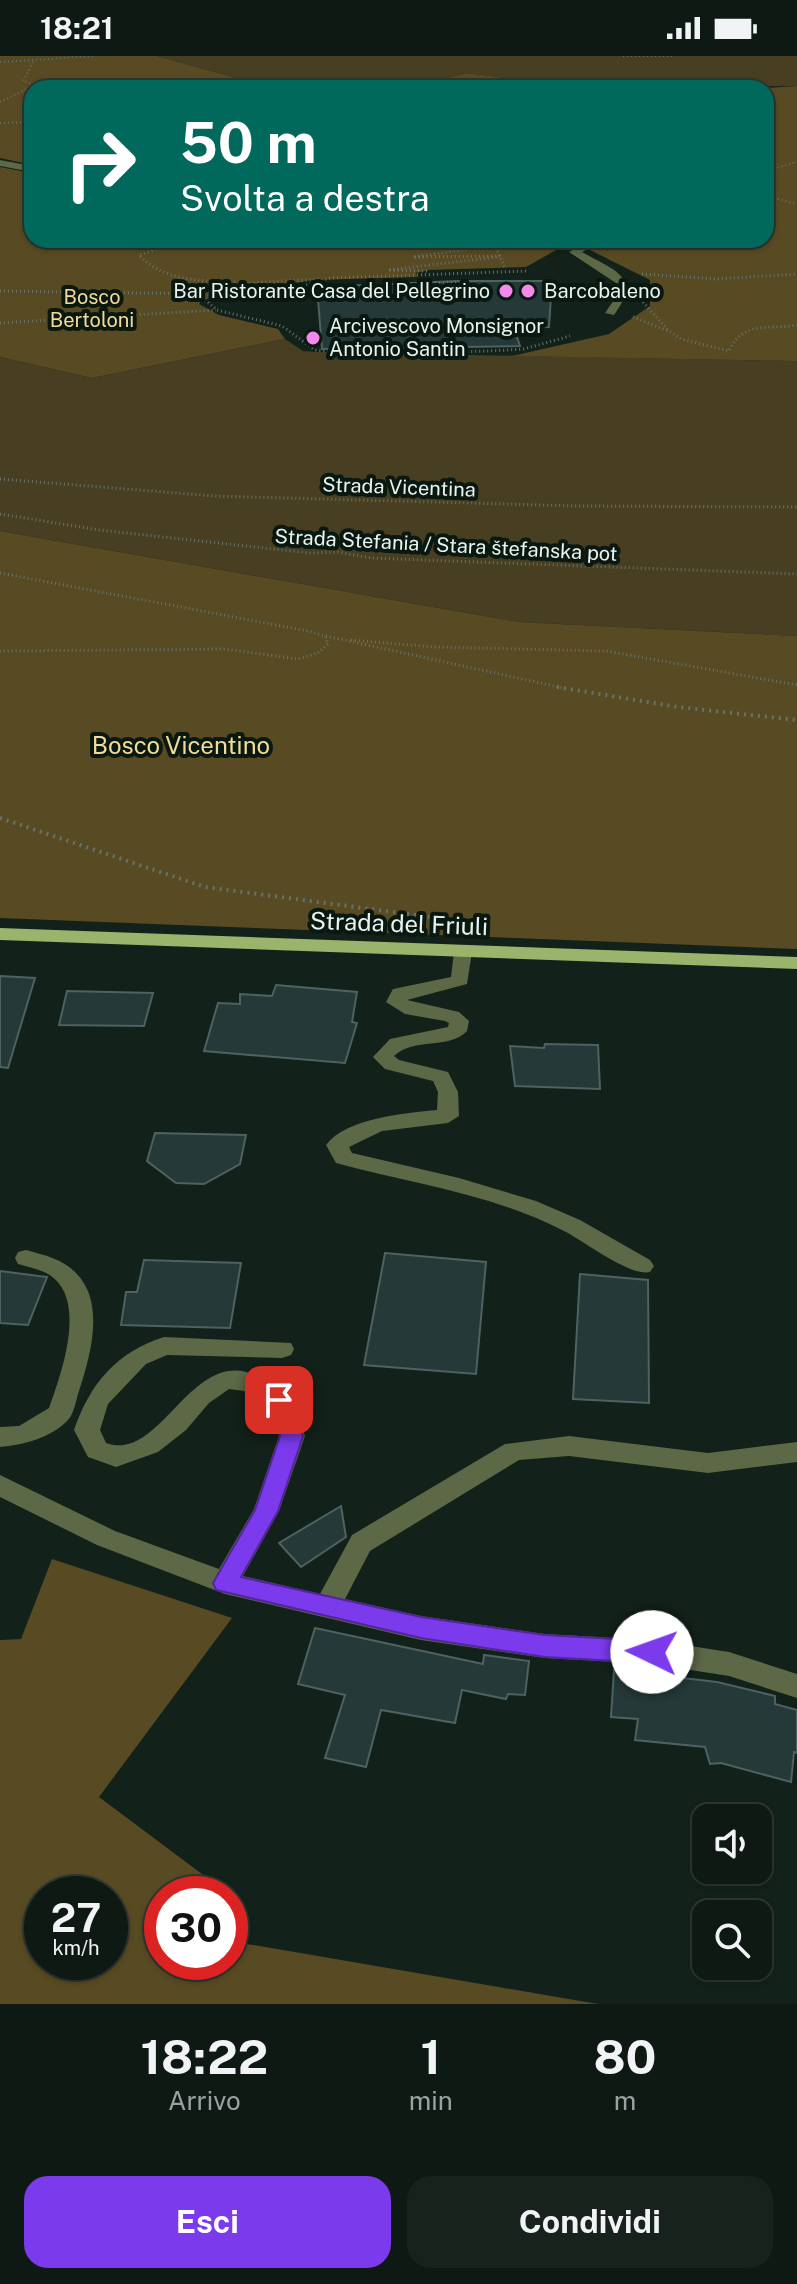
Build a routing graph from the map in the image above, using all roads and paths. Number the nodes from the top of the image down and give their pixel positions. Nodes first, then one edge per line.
1 (94, 56) edge
2 (623, 56) edge
3 (674, 56) edge
4 (34, 60) junction
5 (0, 62) edge
6 (24, 81) edge
7 (24, 90) edge
8 (0, 102) edge
9 (24, 122) edge
10 (0, 123) edge
11 (797, 162) edge
12 (0, 163) edge
13 (24, 168) edge
14 (774, 169) edge
15 (774, 198) edge
16 (797, 204) edge
17 (161, 248) edge
18 (474, 248) edge
19 (496, 248) edge
20 (582, 248) edge
21 (500, 256) junction
22 (505, 268) dead end
23 (427, 271) dead end
24 (527, 271) dead end
25 (797, 274) edge
26 (330, 278) junction
27 (620, 278) junction
28 (239, 282) junction
29 (419, 283) dead end
30 (230, 287) dead end
31 (402, 288) dead end
32 (0, 291) edge
33 (623, 295) junction
34 (214, 297) junction
35 (217, 310) junction
36 (612, 311) joint
37 (0, 323) edge
38 (797, 325) edge
39 (671, 332) junction
40 (570, 336) dead end
41 (0, 479) edge
42 (797, 507) edge
43 (0, 514) edge
44 (0, 573) edge
45 (797, 574) edge
46 (325, 636) junction
47 (334, 638) junction
48 (0, 651) edge
49 (797, 685) edge
50 (797, 720) edge
51 (0, 818) edge
52 (484, 924) dead end
53 (0, 934) edge
54 (463, 952) junction
55 (797, 963) edge
56 (26, 1258) dead end
57 (642, 1266) dead end
58 (282, 1349) dead end
59 (0, 1437) edge
60 (797, 1452) edge
61 (0, 1485) edge
62 (225, 1583) junction
63 (328, 1605) junction
64 (797, 1686) edge

1 - 4 path
2 - 3 path
4 - 5 path
4 - 6 path
7 - 8 path
9 - 10 path
11 - 14 path
12 - 13 street
15 - 16 path
17 - 28 path
18 - 21 path
19 - 21 path
20 - 27 street
21 - 22 path
21 - 23 path
24 - 26 path
25 - 27 path
26 - 28 path
26 - 34 path
27 - 33 street
28 - 30 path
29 - 31 path
32 - 34 path
33 - 36 street
33 - 39 path
34 - 35 path
35 - 37 path
35 - 40 path
36 - 39 path
38 - 39 path
41 - 42 path, Strada Vicentina
43 - 45 path, Strada Stefania / Stara štefanska pot
44 - 46 path
46 - 47 path
46 - 48 path
47 - 49 path
47 - 50 path
51 - 52 path
53 - 54 main road, Strada del Friuli
54 - 55 main road, Strada del Friuli
54 - 57 street
56 - 59 street
58 - 62 street
60 - 63 street
61 - 62 street
62 - 63 street
63 - 64 street

